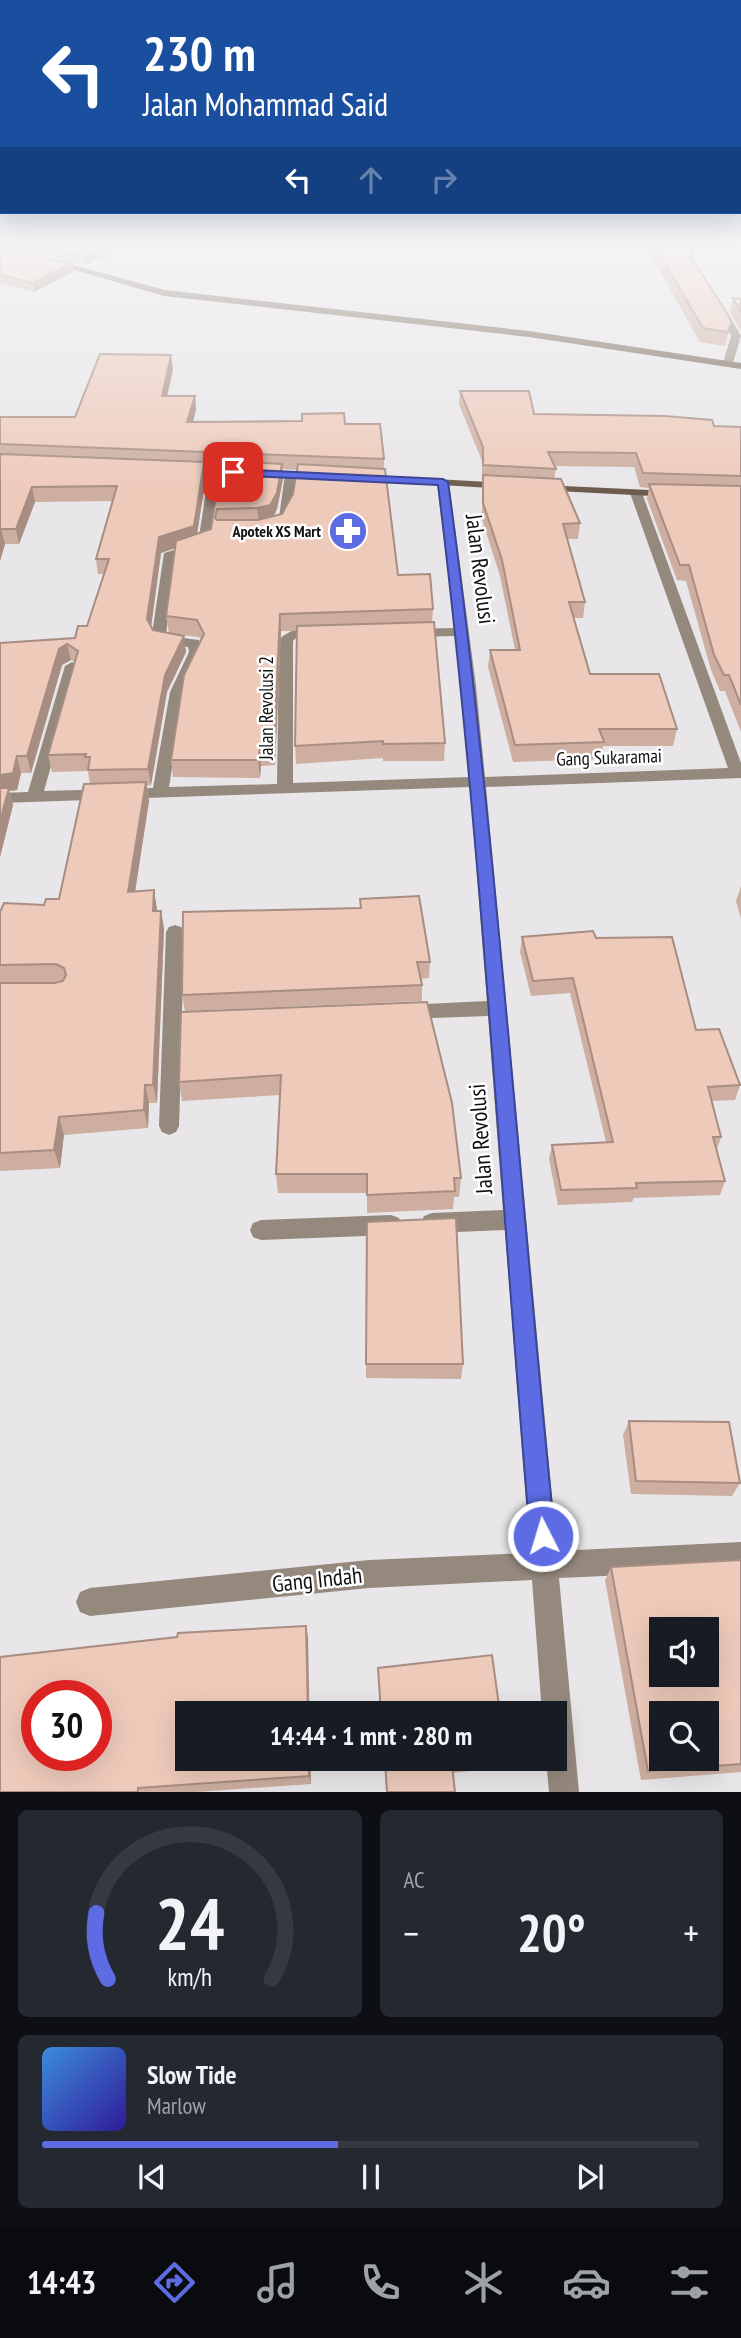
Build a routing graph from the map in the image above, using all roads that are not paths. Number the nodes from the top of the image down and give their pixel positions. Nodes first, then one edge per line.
1 (437, 324) edge
2 (730, 324) edge
3 (728, 363) junction
4 (741, 366) edge
5 (175, 470) edge
6 (215, 472) junction
7 (291, 474) junction
8 (333, 477) edge
9 (347, 477) edge
10 (443, 482) junction
11 (636, 493) junction
12 (689, 494) edge
13 (270, 530) edge
14 (463, 632) junction
15 (332, 633) edge
16 (397, 633) edge
17 (72, 666) edge
18 (739, 773) edge
19 (478, 782) junction
20 (285, 788) junction
21 (160, 792) junction
22 (35, 796) junction
23 (0, 797) edge
24 (174, 932) dead end
25 (497, 1008) junction
26 (388, 1013) edge
27 (225, 1020) edge
28 (171, 1022) junction
29 (169, 1126) dead end
30 (513, 1220) junction
31 (261, 1230) dead end
32 (741, 1556) edge
33 (545, 1563) junction
34 (90, 1602) dead end
35 (564, 1792) edge

1 - 3 main road
2 - 3 street
3 - 4 main road
5 - 6 main road
6 - 7 main road
6 - 21 street
7 - 8 main road
7 - 13 street
9 - 10 main road
10 - 11 main road
10 - 14 street, Jalan Revolusi
11 - 12 main road
11 - 18 street
14 - 16 street
14 - 19 street, Jalan Revolusi
15 - 20 street, Jalan Revolusi 2
17 - 22 street
18 - 19 street, Gang Sukaramai
19 - 20 street, Gang Sukaramai
19 - 25 street, Jalan Revolusi
20 - 21 street, Gang Sukaramai
21 - 22 street, Gang Sukaramai
22 - 23 street, Gang Sukaramai
24 - 28 street
25 - 26 street
25 - 30 street, Jalan Revolusi
27 - 28 street
28 - 29 street
30 - 31 street
30 - 33 street, Jalan Revolusi
32 - 33 street, Gang Indah
33 - 34 street, Gang Indah
33 - 35 street, Jalan Revolusi

